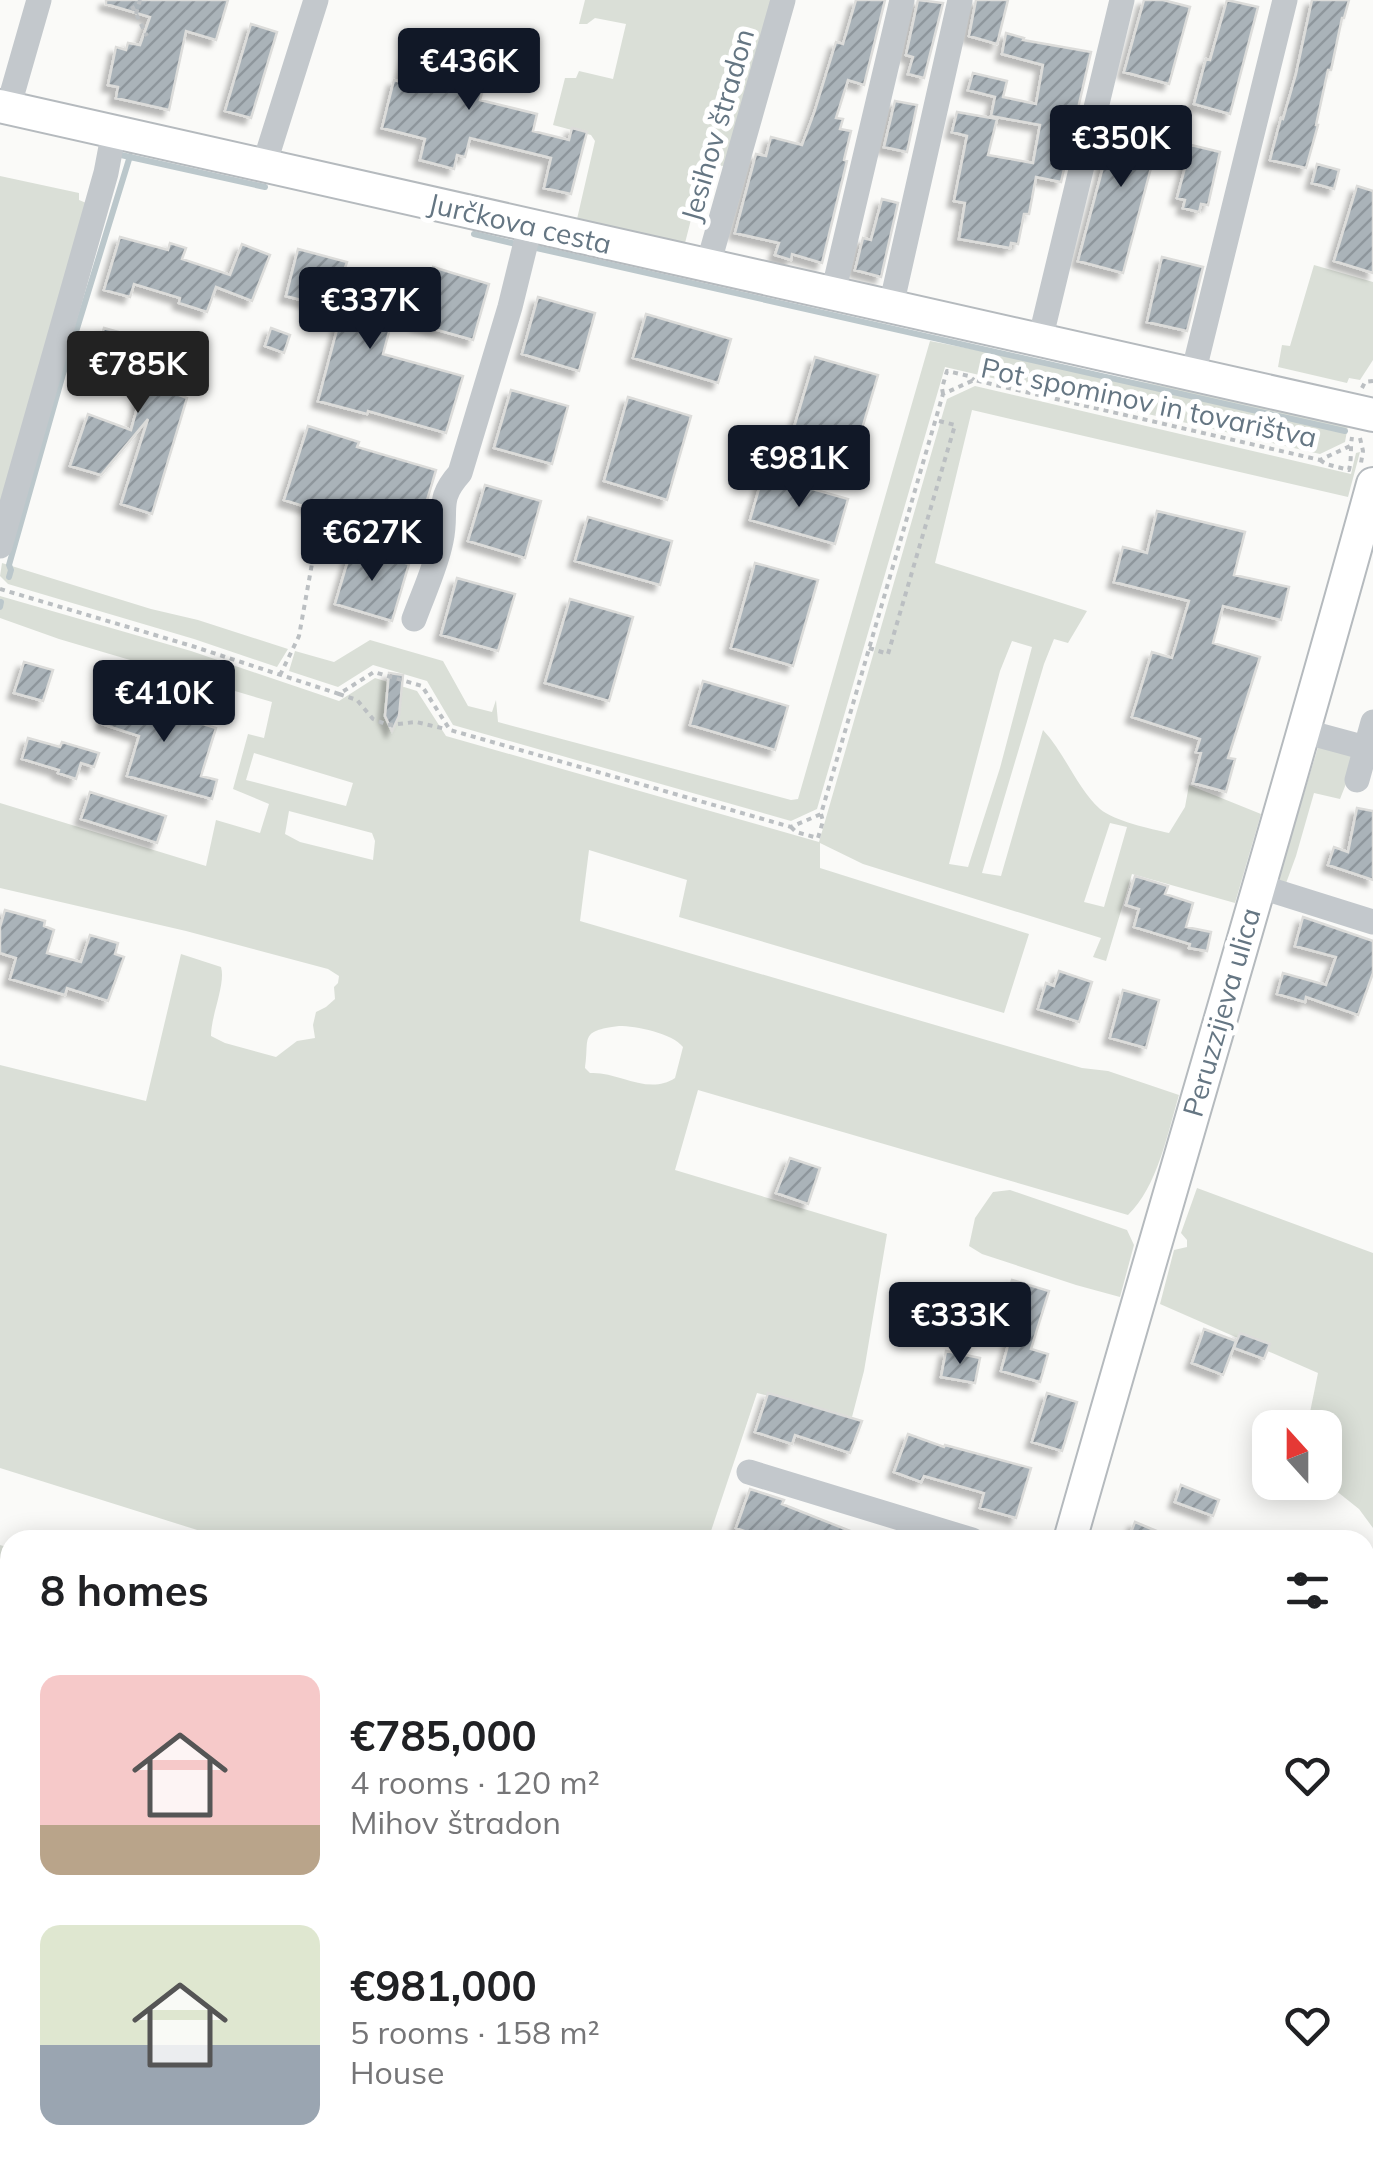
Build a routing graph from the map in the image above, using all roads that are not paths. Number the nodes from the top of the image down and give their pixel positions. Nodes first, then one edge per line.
1 (39, 0) edge
2 (316, 0) edge
3 (783, 0) edge
4 (902, 0) edge
5 (960, 0) edge
6 (1122, 0) edge
7 (1285, 0) edge
8 (4, 107) edge
9 (112, 145) junction
10 (264, 165) junction
11 (527, 240) junction
12 (708, 265) junction
13 (833, 293) junction
14 (891, 306) junction
15 (1040, 340) junction
16 (1193, 374) junction
17 (1373, 415) edge
18 (1373, 484) edge
19 (0, 546) edge
20 (414, 619) dead end
21 (1373, 722) edge
22 (1303, 731) junction
23 (1366, 748) junction
24 (1357, 780) dead end
25 (1258, 886) junction
26 (1373, 922) edge
27 (749, 1472) dead end
28 (939, 1530) edge
29 (1073, 1530) edge

1 - 8 street
2 - 10 street
3 - 12 street, Jesihov štradon
4 - 13 street
5 - 14 street
6 - 15 street
7 - 16 street
8 - 9 main road, Jurčkova cesta
9 - 10 main road, Jurčkova cesta
9 - 19 street
10 - 11 main road, Jurčkova cesta
11 - 12 main road, Jurčkova cesta
11 - 20 street
12 - 13 main road, Jurčkova cesta
13 - 14 main road, Jurčkova cesta
14 - 15 main road, Jurčkova cesta
15 - 16 main road, Jurčkova cesta
16 - 17 main road, Jurčkova cesta
18 - 22 main road, Peruzzijeva ulica
21 - 23 street
22 - 23 street
22 - 25 main road, Peruzzijeva ulica
23 - 24 street
25 - 26 street
25 - 29 main road, Peruzzijeva ulica
27 - 28 street

